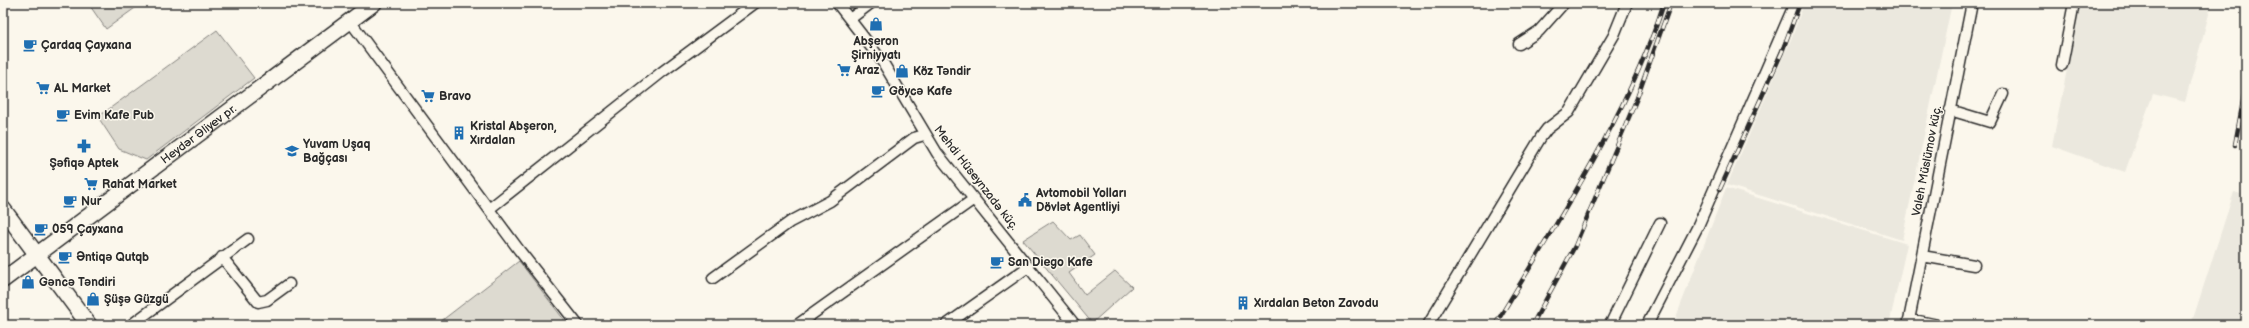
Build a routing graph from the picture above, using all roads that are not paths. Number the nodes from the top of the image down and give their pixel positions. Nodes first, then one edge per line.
1 (374, 3) edge
2 (755, 3) edge
3 (837, 3) edge
4 (871, 3) edge
5 (1564, 3) edge
6 (1627, 3) edge
7 (1795, 3) edge
8 (1972, 3) edge
9 (2074, 3) edge
10 (850, 19) junction
11 (350, 21) junction
12 (1518, 44) dead end
13 (2062, 66) dead end
14 (2003, 94) dead end
15 (1950, 110) junction
16 (924, 135) junction
17 (974, 199) junction
18 (3, 209) edge
19 (489, 210) junction
20 (1660, 223) dead end
21 (248, 239) dead end
22 (36, 255) junction
23 (1922, 256) junction
24 (222, 257) junction
25 (1974, 265) dead end
26 (1028, 267) junction
27 (713, 278) dead end
28 (3, 280) edge
29 (289, 284) dead end
30 (1909, 322) edge
31 (89, 325) edge
32 (130, 325) edge
33 (578, 325) edge
34 (797, 325) edge
35 (946, 325) edge
36 (1075, 325) edge
37 (1428, 325) edge
38 (1612, 325) edge
39 (1647, 325) edge
40 (1938, 325) edge

1 - 11 main road, Heydər Əliyev pr.
2 - 19 street
3 - 10 street, Mehdi Hüseynzadə küç.
4 - 10 street
5 - 12 street
6 - 37 street
7 - 39 street
8 - 15 street, Valeh Müslümov küç.
9 - 13 street
10 - 16 street, Mehdi Hüseynzadə küç.
11 - 19 street
11 - 22 main road, Heydər Əliyev pr.
14 - 15 street
15 - 23 street, Valeh Müslümov küç.
16 - 17 street, Mehdi Hüseynzadə küç.
16 - 27 street
17 - 26 street, Mehdi Hüseynzadə küç.
17 - 34 street
18 - 22 main road
19 - 33 street
20 - 38 street
21 - 24 street
22 - 28 main road, Heydər Əliyev pr.
22 - 31 main road
23 - 25 street
23 - 30 street, Valeh Müslümov küç.
24 - 29 street
24 - 32 street
26 - 35 street
26 - 36 street, Mehdi Hüseynzadə küç.
30 - 40 street

